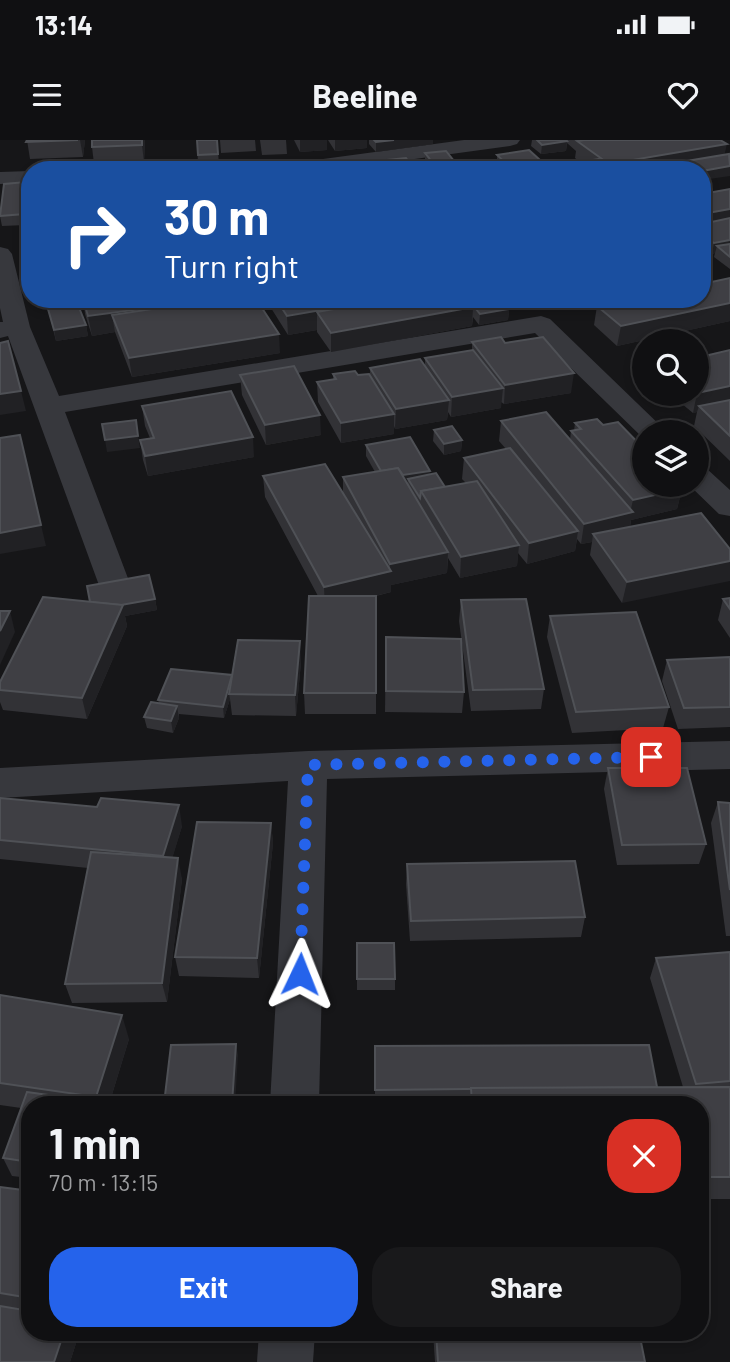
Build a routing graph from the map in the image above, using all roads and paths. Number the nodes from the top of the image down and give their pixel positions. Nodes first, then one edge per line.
1 (510, 140) edge
2 (353, 161) edge
3 (21, 177) edge
4 (0, 178) edge
5 (0, 254) edge
6 (524, 308) edge
7 (541, 324) junction
8 (9, 329) edge
9 (49, 406) junction
10 (641, 420) edge
11 (709, 487) edge
12 (730, 507) edge
13 (112, 581) edge
14 (730, 755) edge
15 (308, 765) junction
16 (0, 783) edge
17 (295, 1096) edge
18 (286, 1341) edge
19 (285, 1362) edge

1 - 2 street
3 - 4 street
5 - 8 street
6 - 7 street
7 - 9 street
7 - 10 street
8 - 9 street
9 - 13 street
11 - 12 street
14 - 15 street
15 - 16 street
15 - 17 street
18 - 19 street

